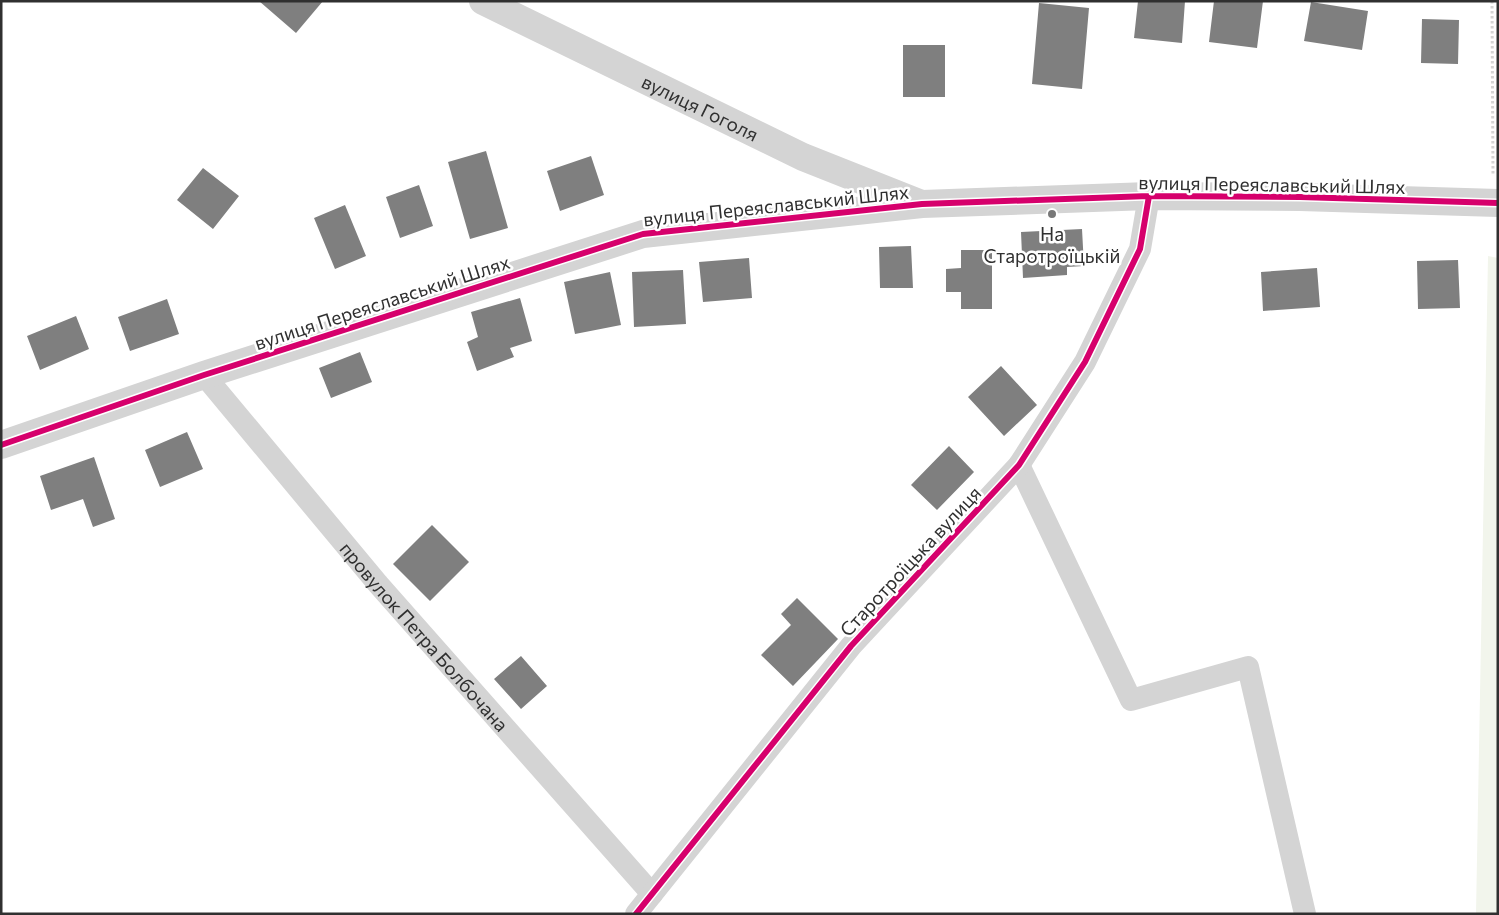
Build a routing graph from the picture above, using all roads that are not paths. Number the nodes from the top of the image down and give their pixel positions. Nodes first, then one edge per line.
1 (483, 1) edge
2 (1496, 192) edge
3 (1149, 196) junction
4 (922, 204) junction
5 (204, 375) junction
6 (1, 445) edge
7 (1019, 465) junction
8 (652, 894) junction
9 (636, 914) edge
10 (1305, 914) edge

1 - 4 street, вулиця Гоголя
2 - 3 street, вулиця Переяславський Шлях
3 - 4 street, вулиця Переяславський Шлях
3 - 7 street, Старотроїцька вулиця
4 - 5 street, вулиця Переяславський Шлях
5 - 6 street, вулиця Переяславський Шлях
5 - 8 street, провулок Петра Болбочана
7 - 8 street, Старотроїцька вулиця
7 - 10 street
8 - 9 street, Старотроїцька вулиця

